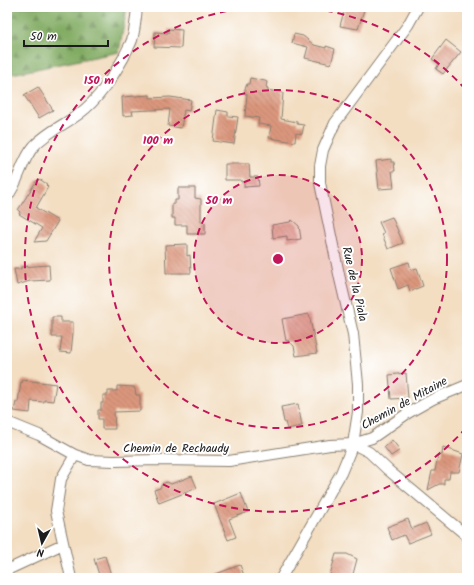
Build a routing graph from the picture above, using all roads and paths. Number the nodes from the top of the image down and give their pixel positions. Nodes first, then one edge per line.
1 (137, 7) edge
2 (418, 7) edge
3 (7, 197) edge
4 (467, 385) edge
5 (7, 422) edge
6 (353, 444) junction
7 (75, 455) junction
8 (467, 536) edge
9 (63, 544) junction
10 (7, 570) edge
11 (71, 578) edge
12 (281, 578) edge

1 - 3 street
2 - 6 street, Rue de la Piala
4 - 6 street, Chemin de Mitaine
5 - 7 street, Chemin de Rechaudy
6 - 7 street, Chemin de Rechaudy
6 - 8 street
6 - 12 street, Rue de la Piala
7 - 9 street
9 - 10 street
9 - 11 street

